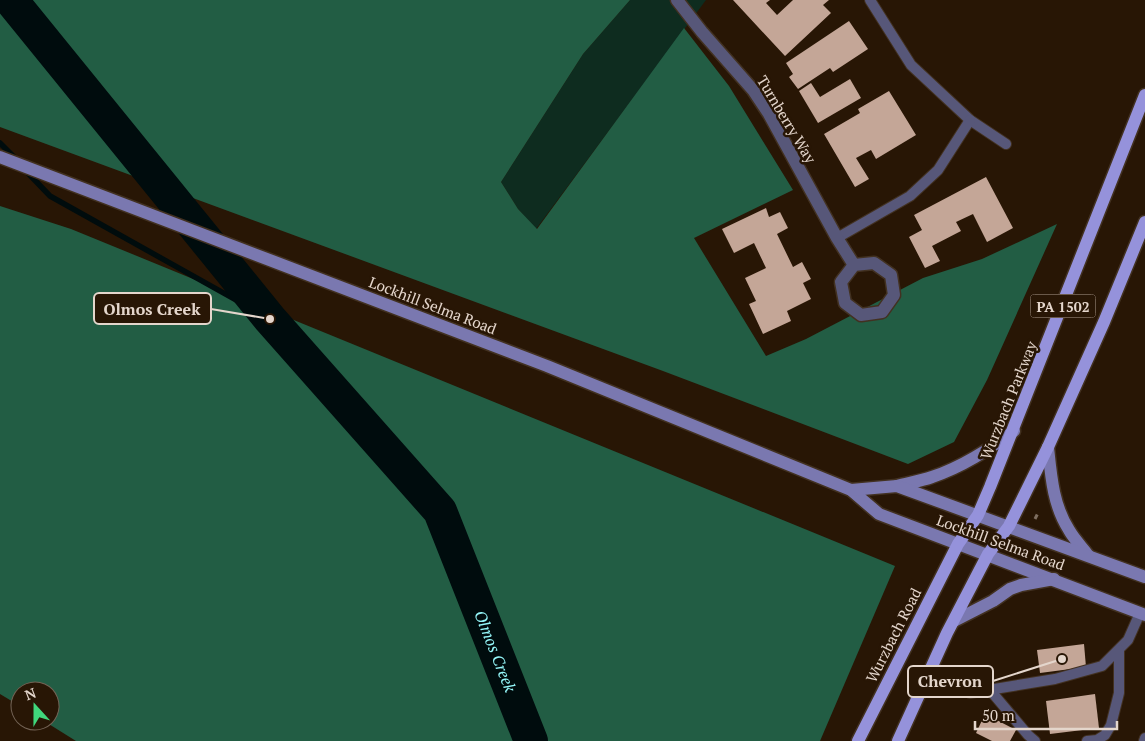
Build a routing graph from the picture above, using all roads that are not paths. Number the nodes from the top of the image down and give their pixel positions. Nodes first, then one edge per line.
1 (677, 0) edge
2 (870, 0) edge
3 (1145, 95) edge
4 (970, 120) junction
5 (1006, 144) dead end
6 (0, 158) edge
7 (1145, 222) edge
8 (836, 238) junction
9 (854, 265) junction
10 (1014, 431) junction
11 (1048, 447) junction
12 (897, 486) junction
13 (852, 490) junction
14 (978, 515) junction
15 (1009, 526) junction
16 (958, 544) junction
17 (988, 554) junction
18 (1088, 555) junction
19 (1145, 577) edge
20 (1054, 579) junction
21 (1142, 614) edge
22 (954, 620) junction
23 (1119, 650) junction
24 (927, 675) junction
25 (990, 690) junction
26 (858, 741) edge
27 (898, 741) edge
28 (1035, 741) edge
29 (1087, 741) edge

1 - 8 street, Turnberry Way
2 - 4 lane
3 - 10 main road, Wurzbach Parkway / PA 1502
4 - 5 lane
4 - 8 lane
6 - 13 main road, Lockhill Selma Road
7 - 11 main road, PA 1502
8 - 9 street, Turnberry Way
9 - 9 street
10 - 12 main road
10 - 14 main road, Wurzbach Parkway / PA 1502
11 - 15 main road, PA 1502
11 - 18 main road
12 - 13 main road, Lockhill Selma Road
12 - 14 main road, Lockhill Selma Road
13 - 16 main road, Lockhill Selma Road
14 - 15 main road, Lockhill Selma Road
14 - 16 main road, Wurzbach Parkway / PA 1502
15 - 17 main road, PA 1502
15 - 18 main road, Lockhill Selma Road
16 - 17 main road, Lockhill Selma Road
16 - 26 main road, Wurzbach Road
17 - 20 main road, Lockhill Selma Road
17 - 22 main road
18 - 19 main road, Lockhill Selma Road
20 - 21 main road, Lockhill Selma Road
20 - 22 main road
21 - 23 lane
22 - 24 main road
23 - 25 lane
23 - 29 lane
24 - 25 lane
24 - 27 main road
25 - 28 lane

